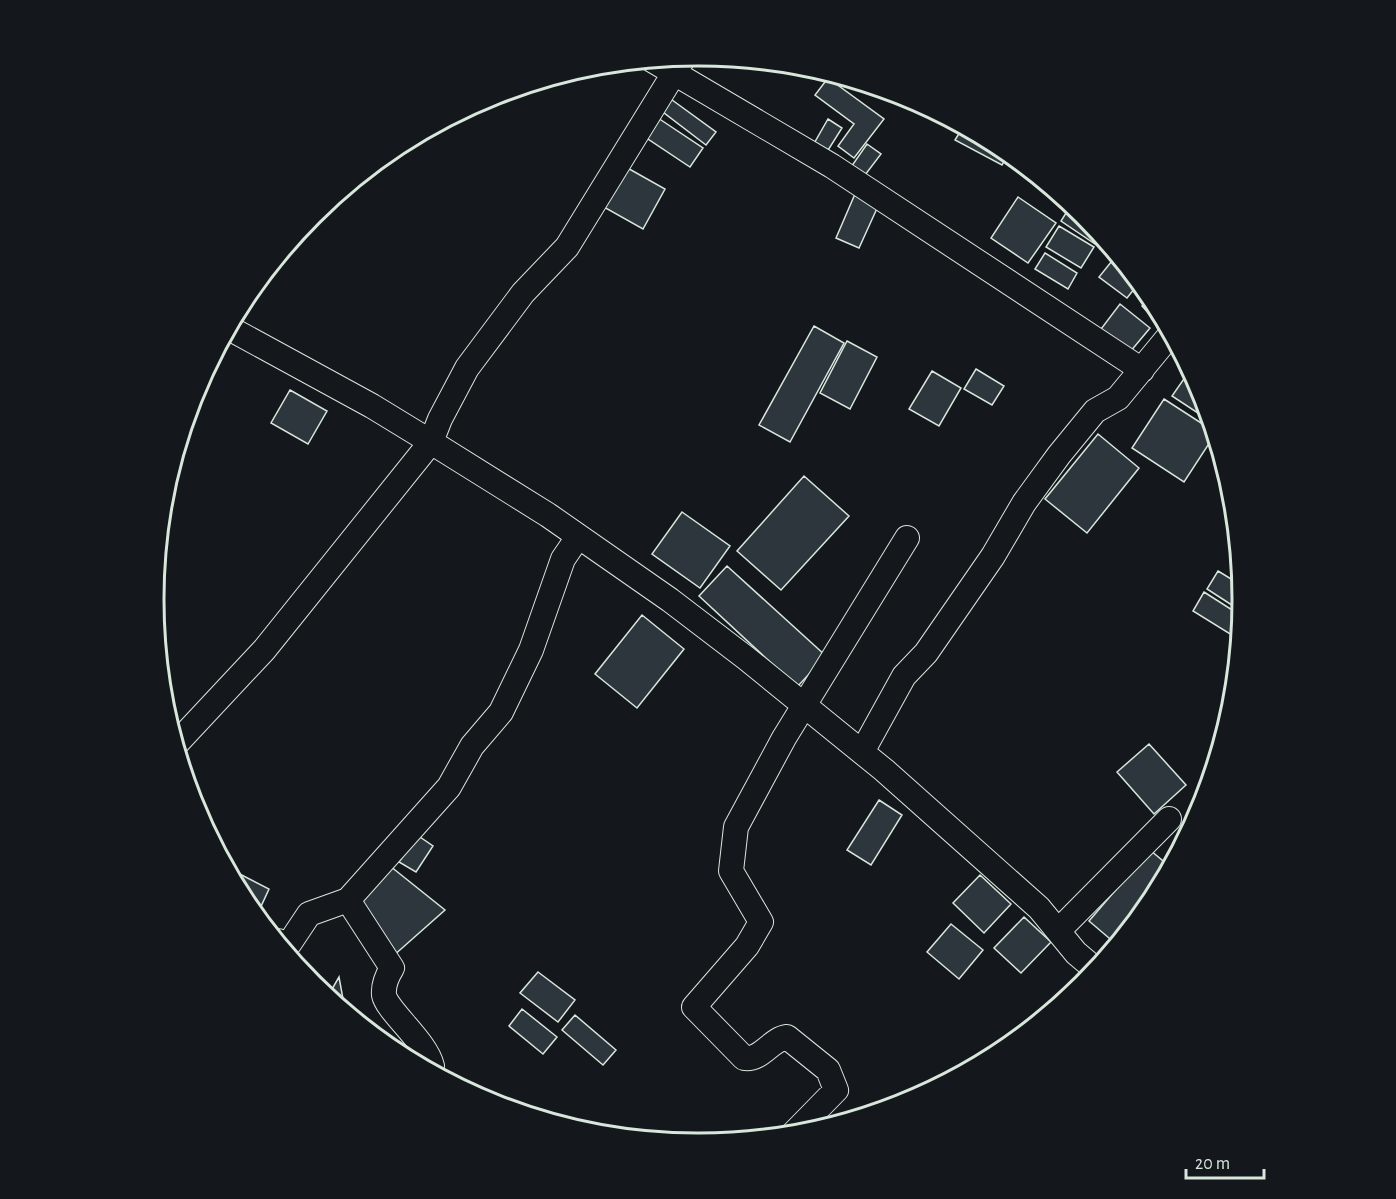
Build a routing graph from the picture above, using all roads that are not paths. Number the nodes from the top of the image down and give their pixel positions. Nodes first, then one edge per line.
1 (681, 66) edge
2 (678, 67) edge
3 (237, 332) edge
4 (1165, 342) edge
5 (1142, 370) junction
6 (431, 442) junction
7 (578, 537) junction
8 (907, 538) dead end
9 (804, 705) junction
10 (183, 737) edge
11 (862, 752) junction
12 (1169, 819) dead end
13 (348, 900) junction
14 (1058, 931) junction
15 (290, 942) edge
16 (1088, 963) edge
17 (431, 1062) edge
18 (804, 1122) edge

1 - 5 street
2 - 6 street
3 - 6 street
4 - 5 street
5 - 11 street
6 - 7 street
6 - 10 street
7 - 9 street
7 - 13 street
8 - 9 street
9 - 11 street
9 - 18 street
11 - 14 street
12 - 14 street
13 - 15 street
13 - 17 street
14 - 16 street

